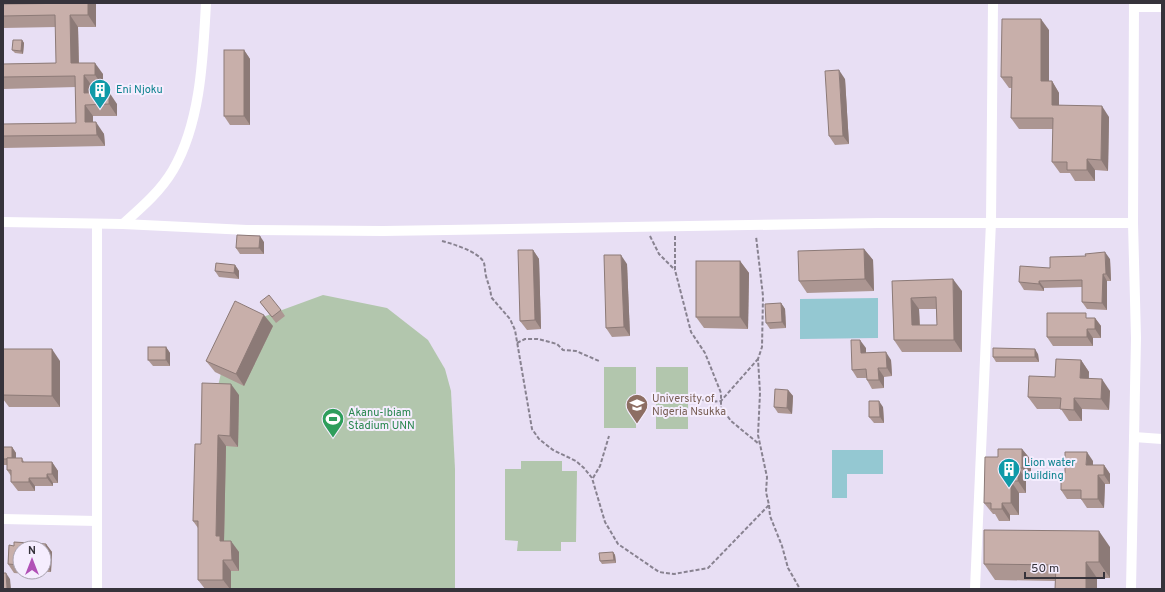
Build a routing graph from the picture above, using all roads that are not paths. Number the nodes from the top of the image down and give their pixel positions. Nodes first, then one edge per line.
1 (206, 3) edge
2 (994, 3) edge
3 (1134, 5) edge
4 (1162, 7) edge
5 (3, 222) edge
6 (990, 222) junction
7 (1133, 223) junction
8 (97, 224) junction
9 (123, 224) junction
10 (1134, 438) junction
11 (1162, 439) edge
12 (3, 519) edge
13 (97, 521) junction
14 (97, 589) edge
15 (975, 589) edge
16 (1131, 589) edge

1 - 9 street
2 - 6 street
3 - 4 street
3 - 7 street
5 - 8 street
6 - 7 street
6 - 9 street
6 - 15 street
7 - 10 street
8 - 9 street
8 - 13 street
10 - 11 street
10 - 16 street
12 - 13 street
13 - 14 street

